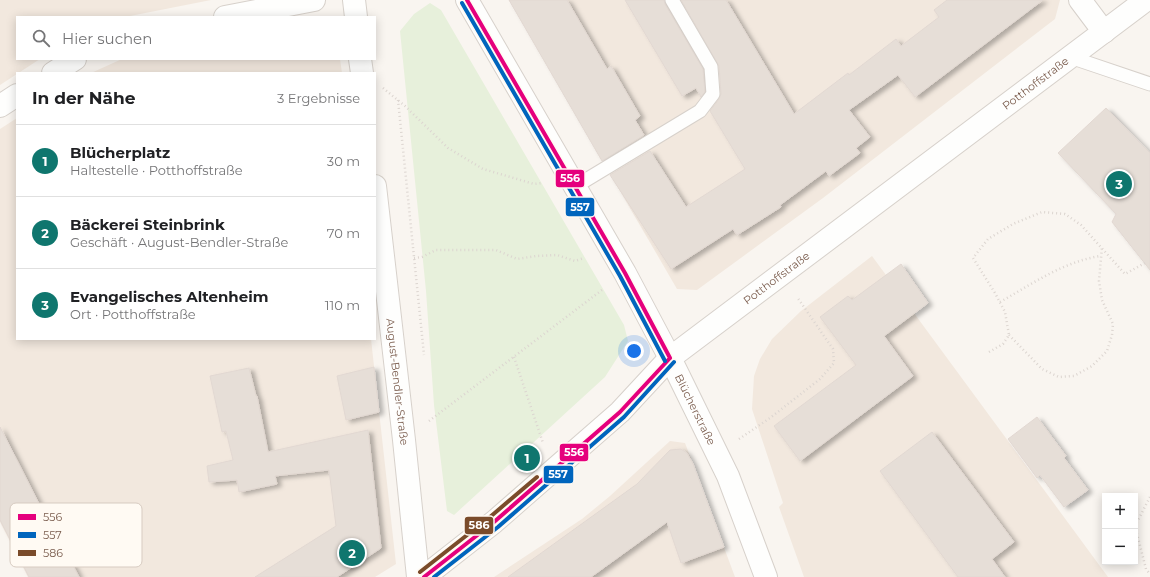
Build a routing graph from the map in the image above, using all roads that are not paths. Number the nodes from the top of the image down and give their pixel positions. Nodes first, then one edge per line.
1 (314, 0) edge
2 (354, 0) edge
3 (467, 0) edge
4 (672, 0) edge
5 (1080, 0) edge
6 (1146, 0) edge
7 (230, 16) edge
8 (356, 16) edge
9 (1104, 32) junction
10 (1070, 57) junction
11 (73, 60) edge
12 (360, 60) edge
13 (55, 72) edge
14 (362, 72) edge
15 (1150, 84) edge
16 (16, 97) edge
17 (0, 106) edge
18 (574, 183) junction
19 (376, 195) edge
20 (670, 358) junction
21 (418, 577) edge
22 (424, 577) edge
23 (766, 577) edge

1 - 7 street
2 - 8 street
3 - 18 street, Blücherstraße
4 - 18 lane
5 - 9 street
6 - 9 street, Potthoffstraße
9 - 10 street, Potthoffstraße
10 - 15 lane
10 - 20 street, Potthoffstraße
11 - 13 street
12 - 14 street
16 - 17 street
18 - 20 street, Blücherstraße
19 - 21 street, August-Bendler-Straße
20 - 22 street, Potthoffstraße
20 - 23 street, Blücherstraße

